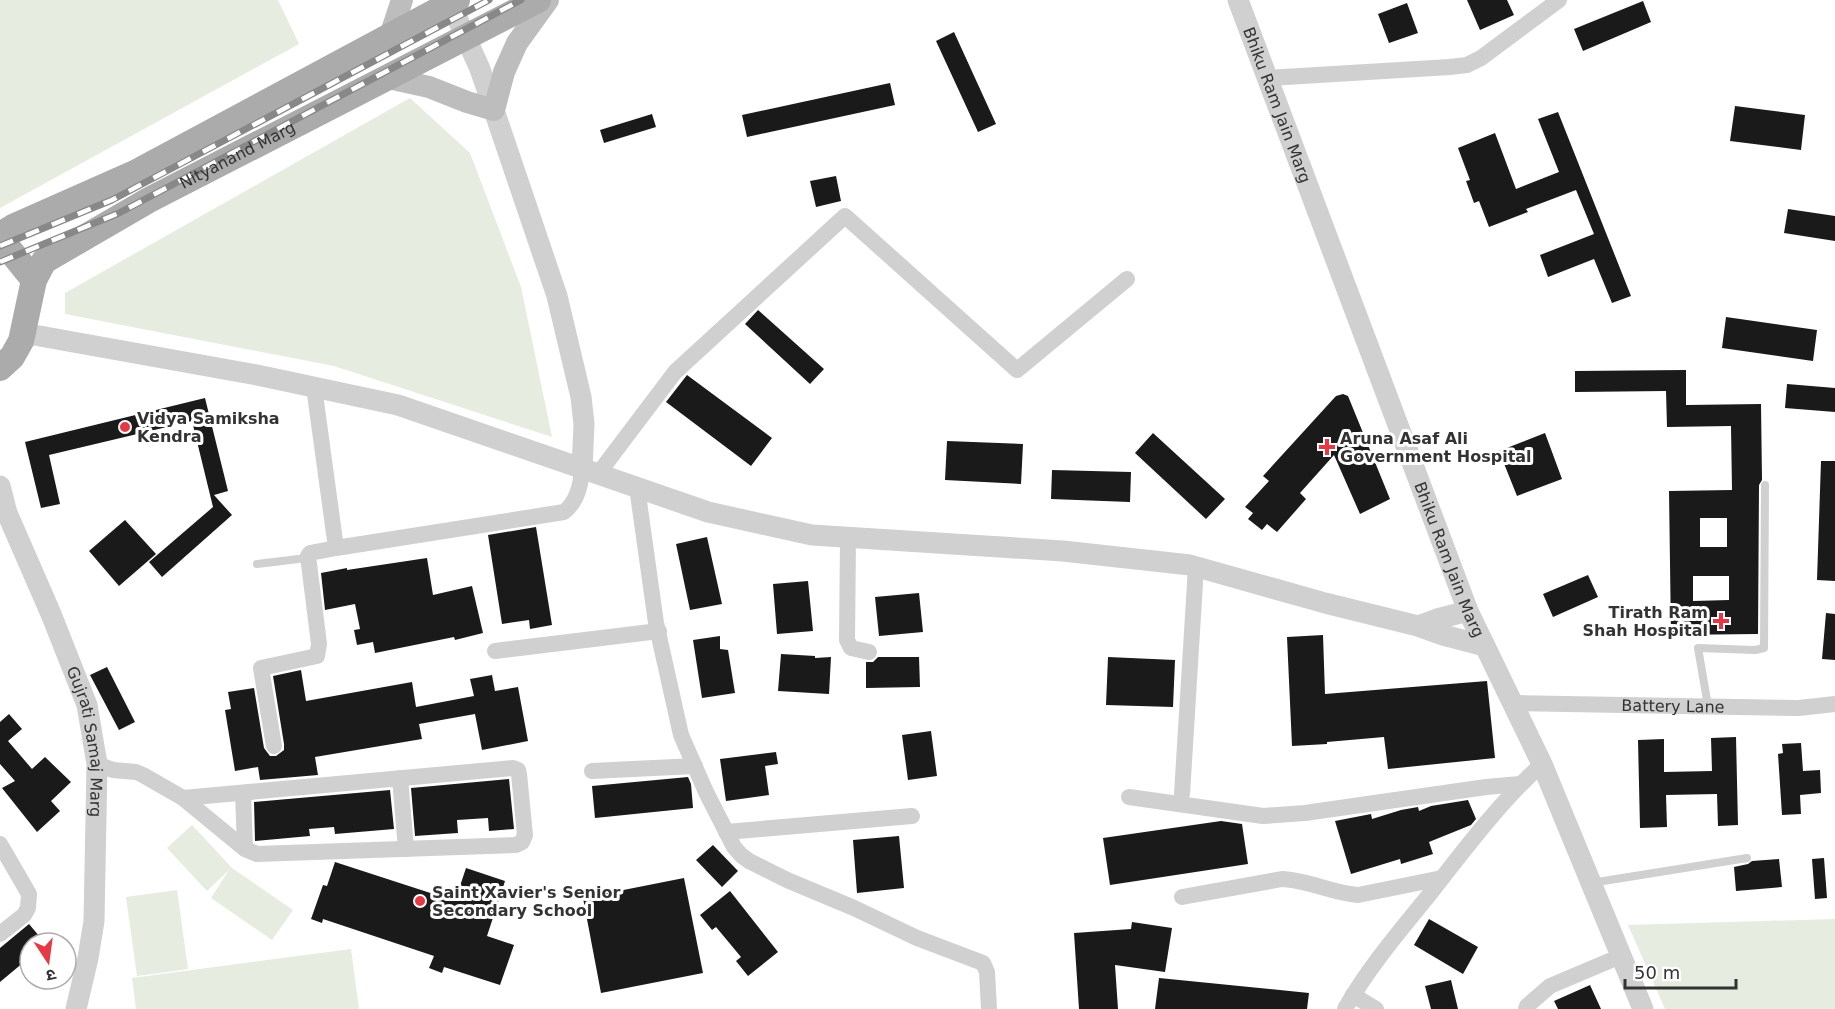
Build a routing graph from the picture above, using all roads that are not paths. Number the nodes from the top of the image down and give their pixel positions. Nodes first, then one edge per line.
1 (402, 0) edge
2 (538, 0) edge
3 (548, 0) edge
4 (1238, 0) edge
5 (1559, 0) edge
6 (452, 1) edge
7 (390, 36) junction
8 (466, 38) junction
9 (388, 78) junction
10 (1268, 78) junction
11 (494, 110) junction
12 (135, 173) junction
13 (149, 200) junction
14 (0, 236) edge
15 (1127, 279) dead end
16 (33, 280) junction
17 (23, 333) junction
18 (0, 368) edge
19 (314, 387) junction
20 (590, 472) junction
21 (0, 486) edge
22 (1765, 486) dead end
23 (637, 487) junction
24 (848, 538) junction
25 (336, 548) junction
26 (307, 558) junction
27 (257, 564) dead end
28 (1196, 567) junction
29 (1468, 611) junction
30 (1418, 626) junction
31 (659, 631) junction
32 (1485, 646) junction
33 (495, 651) dead end
34 (869, 652) dead end
35 (1513, 703) junction
36 (1835, 704) edge
37 (1708, 706) junction
38 (274, 746) dead end
39 (97, 764) junction
40 (1542, 764) junction
41 (695, 766) junction
42 (592, 771) dead end
43 (400, 778) junction
44 (1520, 784) junction
45 (243, 793) junction
46 (1182, 794) dead end
47 (1129, 797) dead end
48 (183, 798) junction
49 (912, 816) dead end
50 (726, 832) junction
51 (0, 844) edge
52 (245, 849) junction
53 (406, 849) junction
54 (1747, 858) dead end
55 (1442, 878) junction
56 (1591, 883) junction
57 (1182, 897) dead end
58 (0, 934) edge
59 (1621, 956) junction
60 (1349, 1002) edge
61 (76, 1009) edge
62 (989, 1009) edge
63 (1376, 1009) edge
64 (1526, 1009) edge
65 (1643, 1009) edge

1 - 7 main road
2 - 8 main road, Nityanand Marg
3 - 11 main road
4 - 10 street, Bhiku Ram Jain Marg
5 - 10 street
6 - 7 main road, Nityanand Marg
6 - 8 street
7 - 12 main road, Nityanand Marg
8 - 9 main road, Nityanand Marg
8 - 11 street
9 - 11 main road
9 - 13 main road, Nityanand Marg
10 - 29 street, Bhiku Ram Jain Marg
11 - 20 street
12 - 13 main road
12 - 14 main road, Nityanand Marg
13 - 16 main road, Nityanand Marg
14 - 16 main road
15 - 20 street
16 - 17 main road, Nityanand Marg
17 - 18 main road, Nityanand Marg
17 - 19 street
19 - 20 street
19 - 25 street
20 - 23 street
20 - 25 street
21 - 39 street, Gujrati Samaj Marg
22 - 37 lane
23 - 24 street
23 - 31 street
24 - 28 street
24 - 34 street
25 - 26 street
26 - 27 lane
26 - 38 street
28 - 30 street
28 - 46 street
29 - 30 street
29 - 32 street, Bhiku Ram Jain Marg
30 - 32 street
31 - 33 street
31 - 41 street
32 - 35 street, Bhiku Ram Jain Marg
35 - 37 street, Battery Lane
35 - 40 street, Bhiku Ram Jain Marg
36 - 37 street, Battery Lane
39 - 48 street
39 - 61 street, Gujrati Samaj Marg
40 - 44 street
40 - 56 street, Bhiku Ram Jain Marg
41 - 42 street
41 - 50 street
43 - 45 street
43 - 53 street
43 - 53 street
44 - 47 street
44 - 55 street
45 - 48 street
45 - 52 street
48 - 52 street
49 - 50 street
50 - 62 street
51 - 58 street
52 - 53 street
54 - 56 lane
55 - 57 street
55 - 60 street
56 - 59 street, Bhiku Ram Jain Marg
59 - 64 street
59 - 65 street, Bhiku Ram Jain Marg
60 - 63 street

